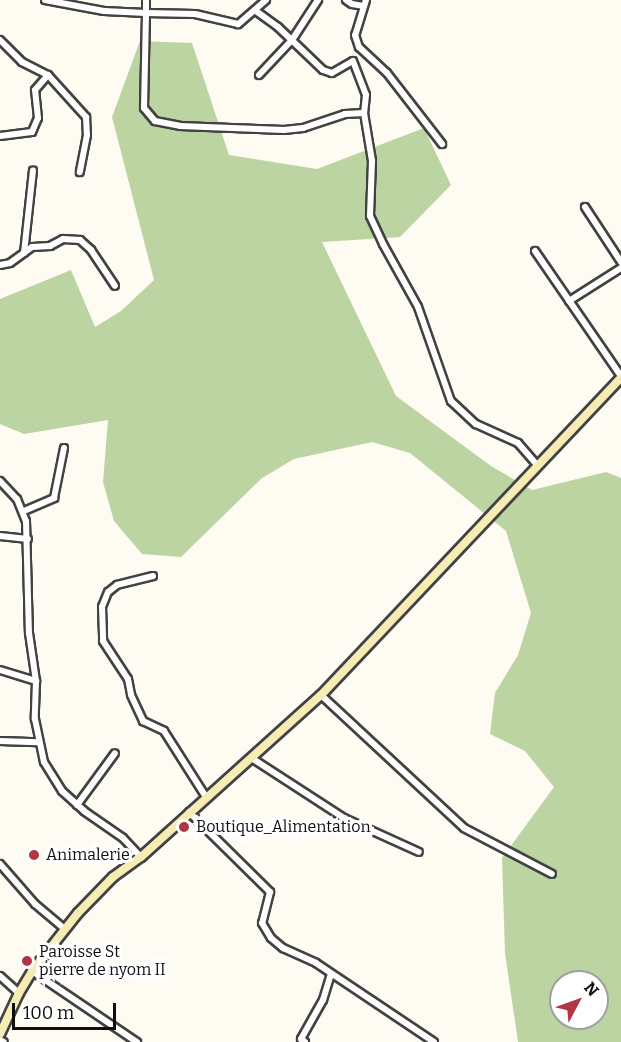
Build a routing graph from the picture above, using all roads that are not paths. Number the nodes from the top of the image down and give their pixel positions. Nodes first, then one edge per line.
1 (45, 0) edge
2 (146, 0) edge
3 (266, 0) edge
4 (318, 0) edge
5 (346, 0) edge
6 (83, 3) edge
7 (364, 3) edge
8 (256, 11) junction
9 (146, 13) junction
10 (0, 40) edge
11 (292, 40) junction
12 (48, 75) junction
13 (259, 75) dead end
14 (364, 113) junction
15 (0, 136) edge
16 (442, 144) dead end
17 (33, 170) dead end
18 (80, 172) dead end
19 (585, 207) dead end
20 (536, 251) dead end
21 (24, 253) junction
22 (621, 262) edge
23 (0, 265) edge
24 (621, 268) edge
25 (115, 286) dead end
26 (569, 302) junction
27 (621, 377) edge
28 (64, 448) dead end
29 (538, 466) junction
30 (0, 482) edge
31 (24, 511) junction
32 (0, 536) edge
33 (28, 539) junction
34 (153, 576) dead end
35 (0, 670) edge
36 (36, 681) junction
37 (321, 695) junction
38 (0, 741) edge
39 (38, 742) junction
40 (115, 753) dead end
41 (253, 759) junction
42 (206, 797) junction
43 (77, 806) junction
44 (189, 812) junction
45 (419, 852) dead end
46 (141, 857) junction
47 (0, 864) edge
48 (552, 874) dead end
49 (64, 928) junction
50 (32, 971) junction
51 (331, 974) junction
52 (0, 975) edge
53 (19, 993) junction
54 (0, 1034) edge
55 (0, 1040) edge
56 (4, 1042) edge
57 (137, 1042) edge
58 (305, 1042) edge
59 (434, 1042) edge

1 - 6 street
2 - 9 street
3 - 8 street
4 - 11 street
5 - 7 street
6 - 9 street
7 - 16 street
8 - 9 street
8 - 11 street
9 - 14 street
10 - 12 street
11 - 13 street
11 - 14 street
12 - 15 street
12 - 18 street
14 - 29 street
17 - 21 street
19 - 22 street
20 - 26 street
21 - 23 street
21 - 25 street
24 - 26 street
26 - 27 street
27 - 29 main road
28 - 31 street
29 - 37 main road
30 - 31 street
31 - 33 street
32 - 33 street
33 - 36 street
34 - 42 street
35 - 36 street
36 - 39 street
37 - 41 main road
37 - 48 street
38 - 39 street
39 - 43 street
40 - 43 street
41 - 42 main road
41 - 45 street
42 - 44 main road
43 - 46 street
44 - 46 main road
44 - 51 street
46 - 49 main road
47 - 49 street
49 - 50 main road
50 - 53 main road
50 - 57 street
51 - 58 street
51 - 59 street
52 - 53 street
53 - 54 main road
55 - 56 street

